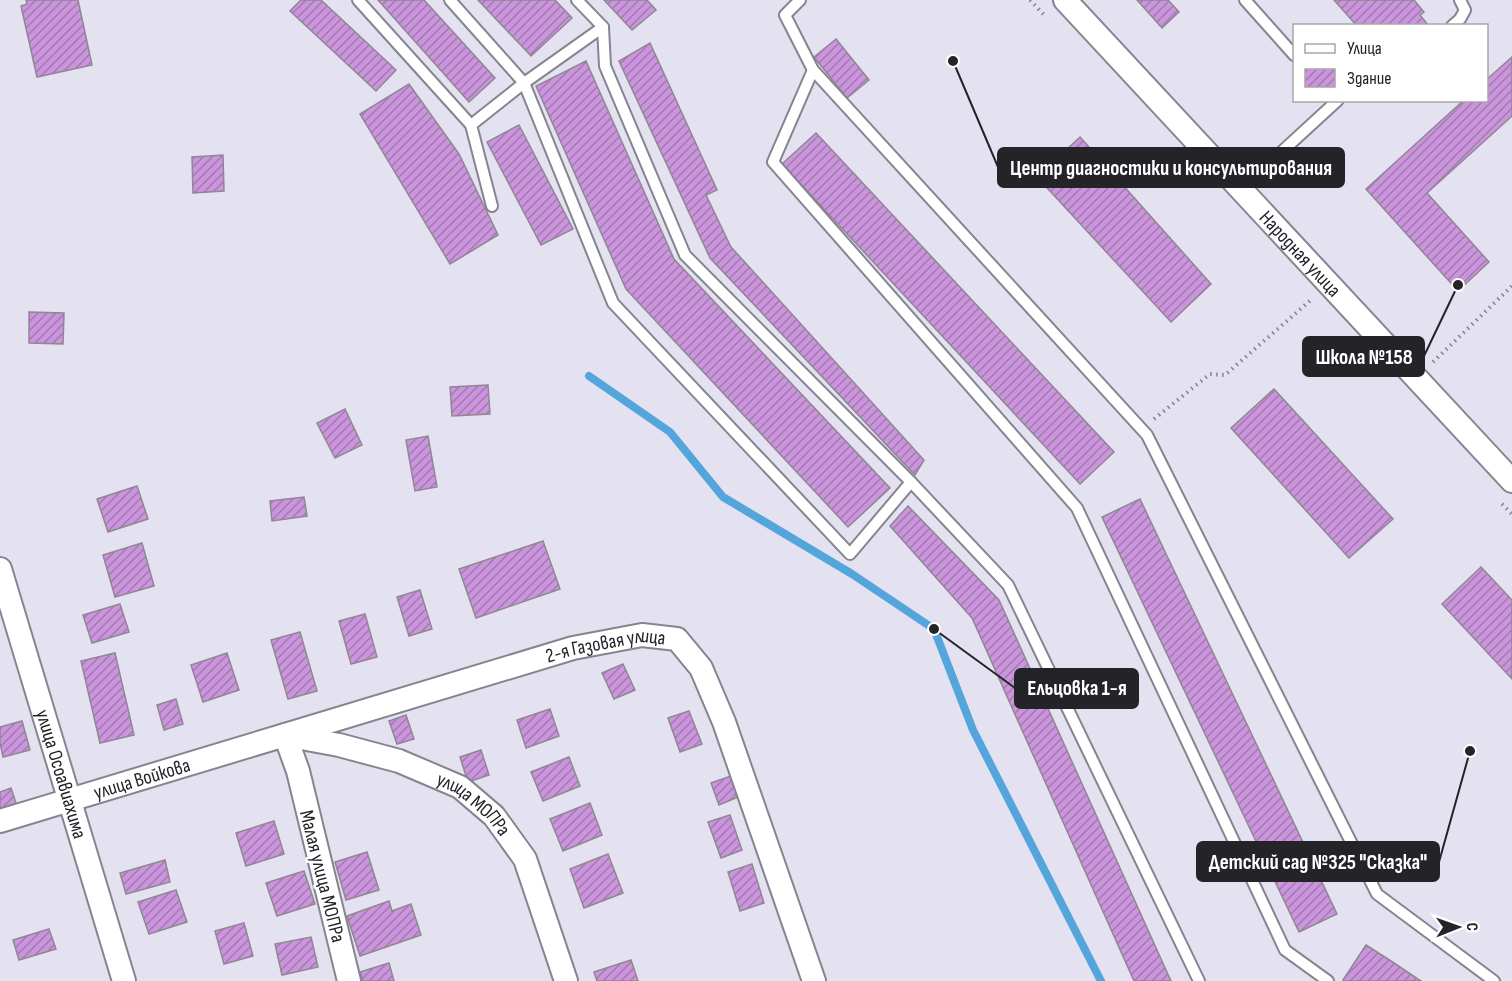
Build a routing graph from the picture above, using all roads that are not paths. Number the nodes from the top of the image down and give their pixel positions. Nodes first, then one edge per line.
1 (358, 0) edge
2 (450, 0) edge
3 (577, 0) edge
4 (800, 0) edge
5 (1245, 0) edge
6 (1460, 0) edge
7 (1070, 2) edge
8 (1454, 24) edge
9 (603, 27) junction
10 (1293, 54) edge
11 (813, 70) junction
12 (524, 83) junction
13 (1336, 102) edge
14 (471, 124) junction
15 (1241, 189) junction
16 (492, 206) dead end
17 (1512, 481) edge
18 (911, 482) junction
19 (0, 569) edge
20 (285, 735) junction
21 (70, 800) junction
22 (0, 821) edge
23 (124, 981) edge
24 (349, 981) edge
25 (566, 981) edge
26 (814, 981) edge
27 (1199, 981) edge
28 (1328, 981) edge
29 (1494, 981) edge

1 - 14 lane
2 - 12 lane
3 - 9 lane
4 - 11 lane
5 - 10 lane
6 - 8 lane
7 - 15 street, Народная улица
9 - 12 lane
9 - 18 lane
11 - 28 lane
11 - 29 lane
12 - 14 lane
12 - 18 lane
13 - 15 lane
14 - 16 lane
15 - 17 street, Народная улица
18 - 27 lane
19 - 21 street, улица Осоавиахима
20 - 21 street, улица Войкова
20 - 24 street, Малая улица МОПРа
20 - 25 street, улица МОПРа
20 - 26 street, 2-я Газовая улица
21 - 22 street, улица Войкова
21 - 23 street, улица Осоавиахима

